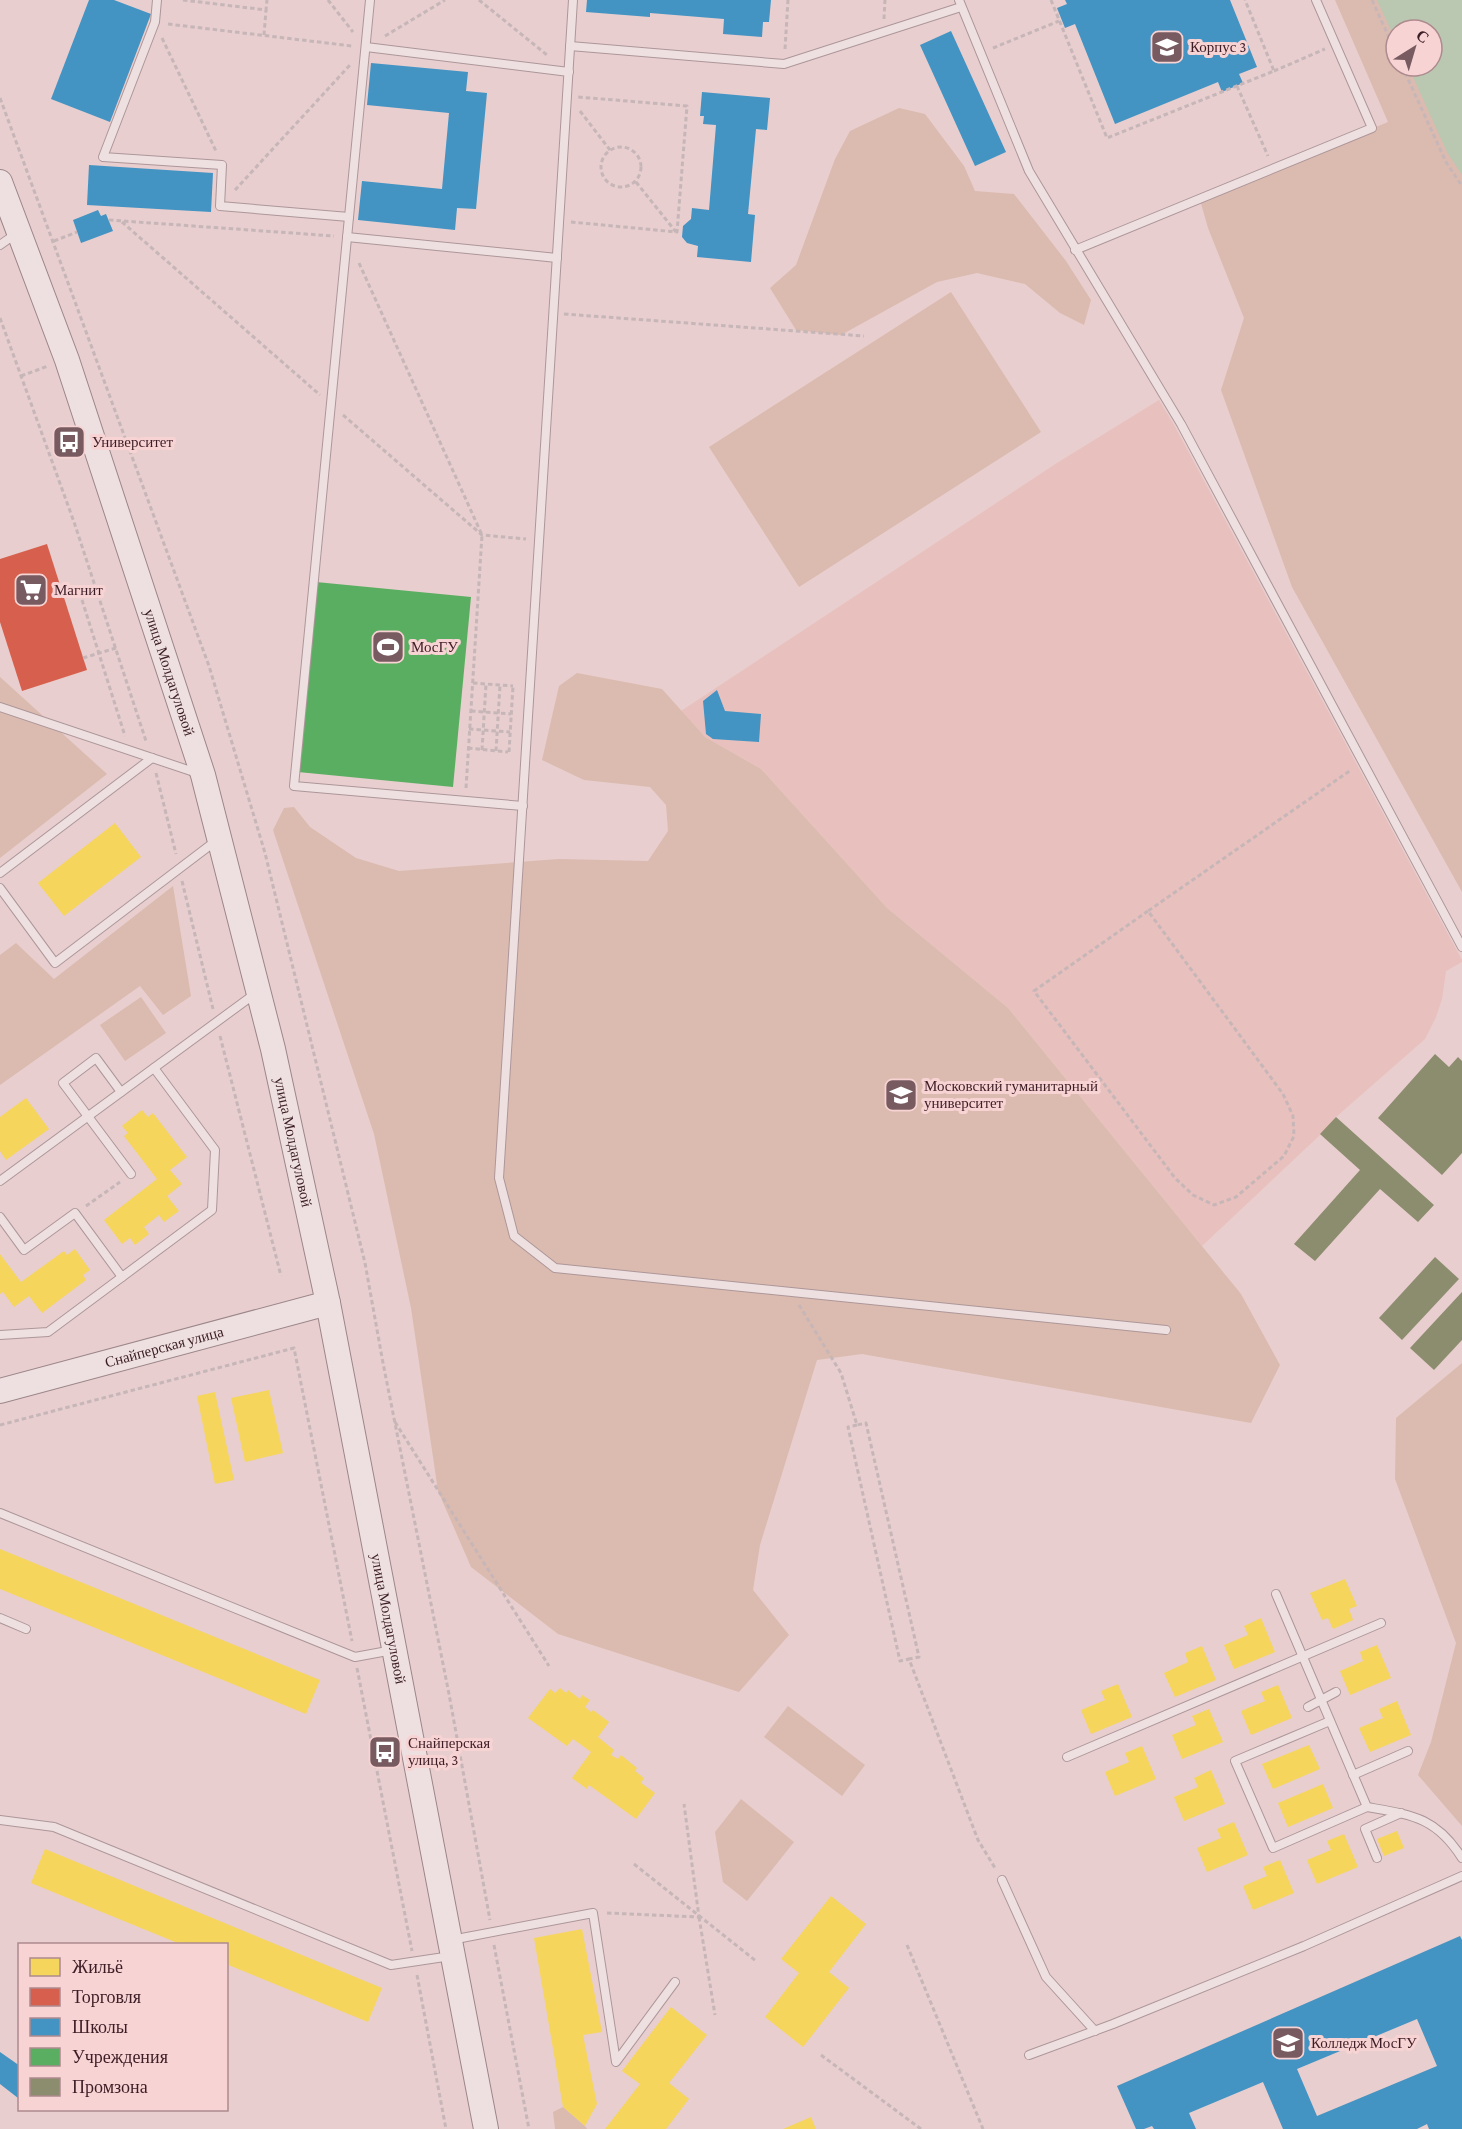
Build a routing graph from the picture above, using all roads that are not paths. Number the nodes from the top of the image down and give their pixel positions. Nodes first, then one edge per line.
1 (157, 0) edge
2 (370, 0) edge
3 (573, 0) edge
4 (1316, 0) edge
5 (960, 4) edge
6 (570, 46) junction
7 (366, 47) junction
8 (569, 72) junction
9 (0, 182) edge
10 (349, 217) junction
11 (347, 237) junction
12 (9, 238) edge
13 (1075, 250) junction
14 (557, 258) junction
15 (1, 708) edge
16 (152, 758) junction
17 (203, 775) junction
18 (523, 806) junction
19 (219, 838) junction
20 (0, 873) edge
21 (0, 888) edge
22 (1462, 947) edge
23 (258, 991) junction
24 (154, 1068) junction
25 (121, 1092) junction
26 (88, 1116) junction
27 (131, 1174) road end
28 (0, 1181) edge
29 (0, 1217) edge
30 (122, 1277) junction
31 (328, 1303) junction
32 (1166, 1330) dead end
33 (0, 1335) edge
34 (0, 1391) edge
35 (0, 1513) edge
36 (1276, 1594) dead end
37 (0, 1618) edge
38 (1381, 1623) dead end
39 (26, 1629) dead end
40 (393, 1650) junction
41 (1302, 1656) junction
42 (1336, 1692) dead end
43 (1321, 1700) junction
44 (1308, 1707) dead end
45 (1330, 1721) junction
46 (1408, 1751) dead end
47 (1067, 1757) dead end
48 (1353, 1775) junction
49 (1367, 1807) junction
50 (1401, 1813) junction
51 (0, 1820) edge
52 (1377, 1858) dead end
53 (1462, 1858) edge
54 (1462, 1876) edge
55 (1002, 1880) road end
56 (451, 1948) junction
57 (675, 1982) dead end
58 (1095, 2031) junction
59 (1029, 2055) dead end
60 (486, 2129) edge

1 - 10 lane
2 - 7 lane
3 - 6 lane
4 - 13 lane
5 - 6 lane
5 - 13 lane
6 - 8 lane
7 - 8 lane
7 - 10 lane
8 - 14 lane
9 - 12 street, улица Молдагуловой
10 - 11 lane
11 - 14 lane
11 - 18 lane
12 - 17 street, улица Молдагуловой
13 - 22 lane
14 - 18 lane
15 - 16 lane
16 - 17 lane
16 - 20 lane
17 - 19 street, улица Молдагуловой
18 - 32 lane
19 - 21 lane
19 - 23 street, улица Молдагуловой
23 - 24 lane
23 - 31 street, улица Молдагуловой
24 - 25 lane
24 - 30 lane
25 - 26 lane
25 - 26 lane
26 - 27 lane
26 - 28 lane
29 - 30 lane
30 - 33 lane
31 - 34 street, Снайперская улица
31 - 40 street, улица Молдагуловой
35 - 40 lane
36 - 41 lane
37 - 39 lane
38 - 41 lane
40 - 56 street, улица Молдагуловой
41 - 43 lane
41 - 47 lane
42 - 43 lane
43 - 44 lane
43 - 45 lane
45 - 48 lane
45 - 49 lane
46 - 48 lane
48 - 49 lane
49 - 50 lane
50 - 52 lane
50 - 53 lane
51 - 56 lane
54 - 58 lane
55 - 58 lane
56 - 57 lane
56 - 60 street, улица Молдагуловой
58 - 59 lane

